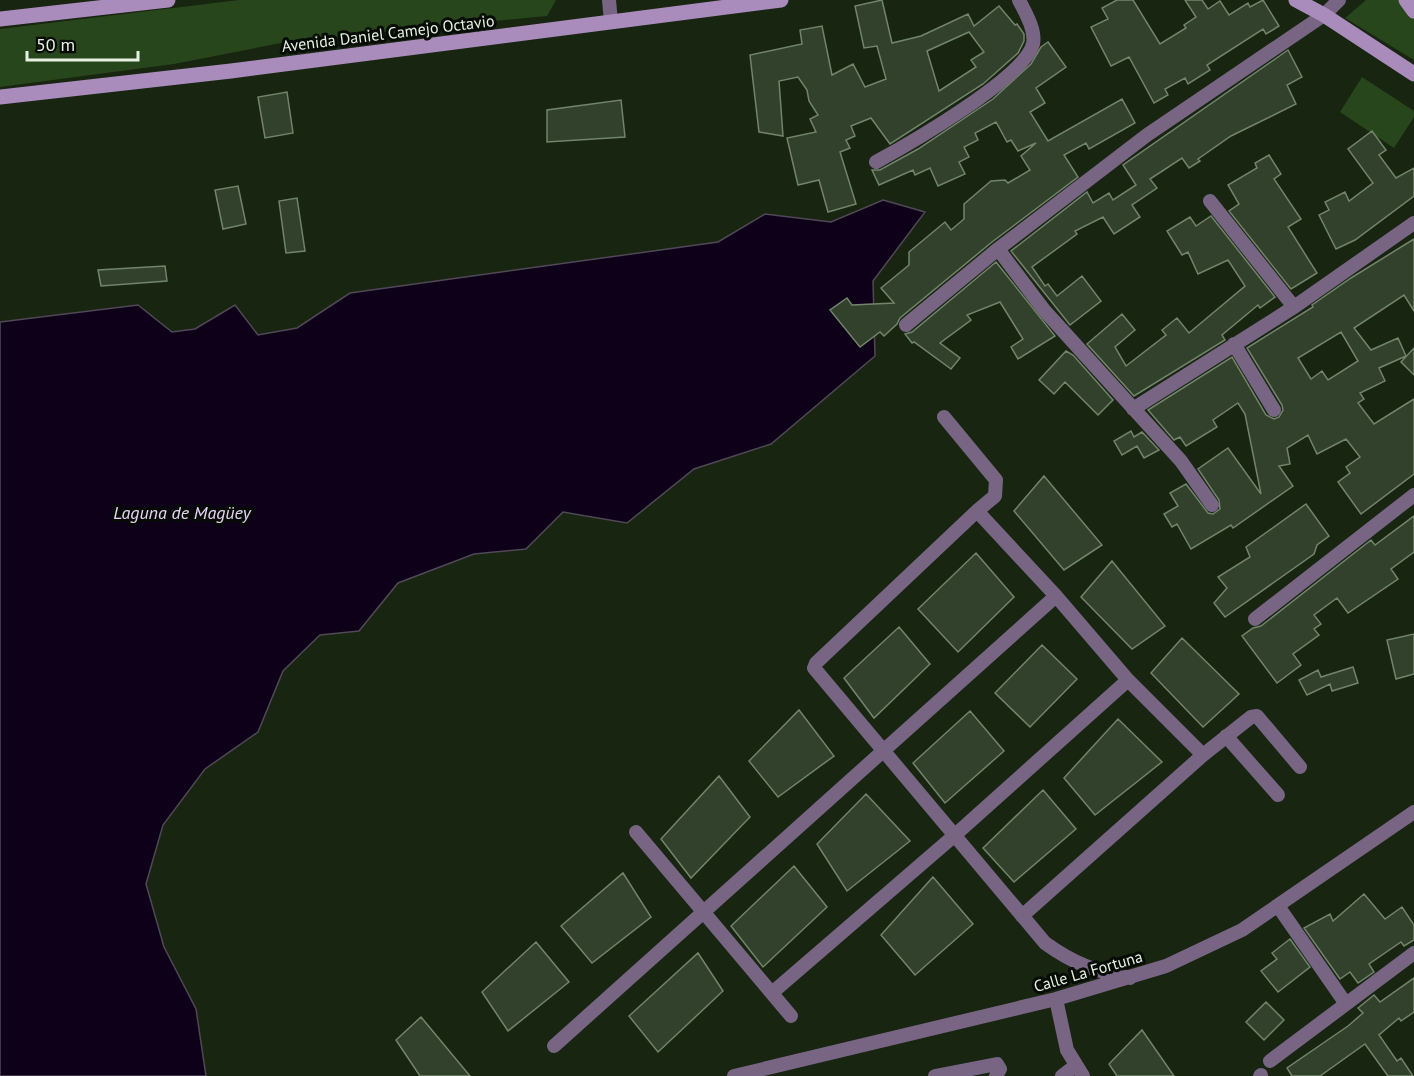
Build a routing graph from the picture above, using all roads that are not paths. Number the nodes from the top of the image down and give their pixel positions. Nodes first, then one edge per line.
1 (168, 0) edge
2 (609, 0) edge
3 (781, 0) edge
4 (1019, 0) edge
5 (1296, 0) edge
6 (1339, 0) edge
7 (1406, 0) edge
8 (1414, 11) edge
9 (1324, 15) junction
10 (0, 19) edge
11 (611, 22) junction
12 (1414, 74) edge
13 (0, 97) edge
14 (876, 162) dead end
15 (1210, 201) dead end
16 (1414, 223) edge
17 (998, 249) junction
18 (1294, 307) junction
19 (906, 326) dead end
20 (1234, 344) junction
21 (1133, 409) junction
22 (1274, 410) dead end
23 (944, 417) dead end
24 (1414, 495) edge
25 (1212, 505) dead end
26 (977, 511) junction
27 (1056, 596) junction
28 (1255, 619) dead end
29 (1128, 680) junction
30 (1226, 736) junction
31 (883, 750) junction
32 (1203, 755) junction
33 (1300, 766) dead end
34 (1278, 795) dead end
35 (1414, 812) edge
36 (636, 832) dead end
37 (955, 835) junction
38 (1278, 906) junction
39 (703, 912) junction
40 (1022, 916) junction
41 (1414, 953) edge
42 (1130, 978) junction
43 (773, 992) junction
44 (1056, 999) junction
45 (1346, 1004) junction
46 (791, 1016) dead end
47 (554, 1046) dead end
48 (1270, 1061) dead end
49 (1079, 1071) edge
50 (734, 1076) edge
51 (934, 1076) edge
52 (996, 1076) edge
53 (1062, 1076) edge

1 - 10 main road
2 - 11 street
3 - 11 main road, Avenida Daniel Camejo Octavio
4 - 14 street
5 - 9 main road
6 - 9 street
7 - 8 main road
9 - 12 main road
9 - 17 street
11 - 13 main road, Avenida Daniel Camejo Octavio
15 - 18 street
16 - 18 street
17 - 19 street
17 - 21 street
18 - 20 street
20 - 21 street
20 - 22 street
21 - 25 street
23 - 26 street
24 - 28 street
26 - 27 street
26 - 31 street
27 - 29 street
27 - 31 street
29 - 32 street
29 - 37 street
30 - 32 street
30 - 33 street
30 - 34 street
31 - 37 street
31 - 39 street
32 - 40 street
35 - 38 street, Calle La Fortuna
36 - 39 street
37 - 40 street
37 - 43 street
38 - 42 street, Calle La Fortuna
38 - 45 street
39 - 43 street
39 - 47 street
40 - 42 street
41 - 45 street
42 - 44 street, Calle La Fortuna
43 - 46 street
44 - 49 street
44 - 50 street, Calle La Fortuna
45 - 48 street
49 - 53 street
51 - 52 street

